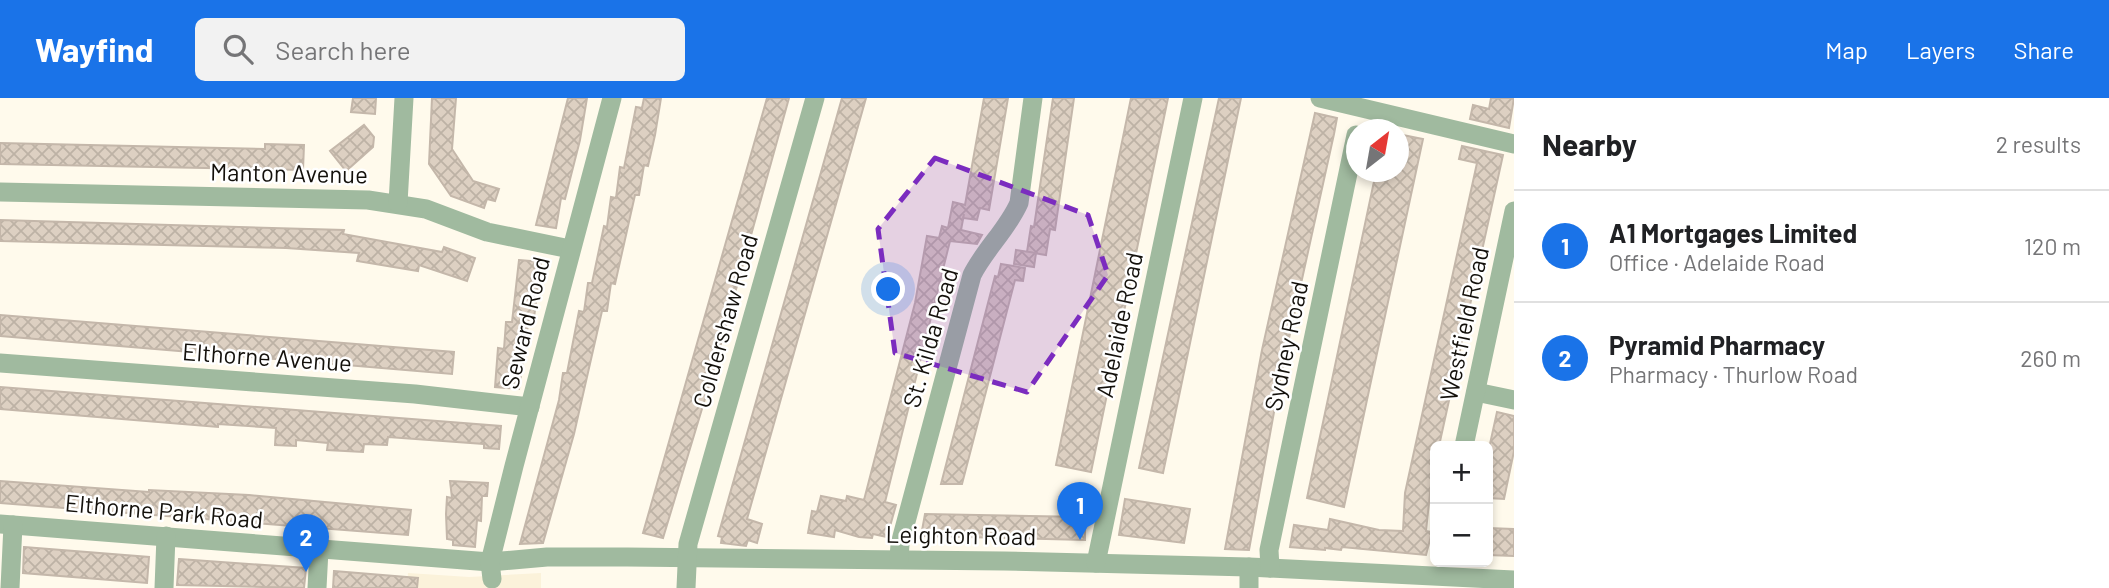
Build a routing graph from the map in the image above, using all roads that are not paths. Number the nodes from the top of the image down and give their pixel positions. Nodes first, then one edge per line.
1 (404, 98) edge
2 (612, 98) edge
3 (815, 98) edge
4 (1033, 98) edge
5 (1193, 98) edge
6 (1320, 98) edge
7 (1363, 103) edge
8 (1514, 144) edge
9 (1346, 182) edge
10 (0, 192) edge
11 (398, 203) junction
12 (1514, 211) edge
13 (1512, 235) edge
14 (570, 249) junction
15 (0, 363) edge
16 (1476, 392) junction
17 (1514, 400) edge
18 (530, 407) junction
19 (1465, 441) edge
20 (6, 524) edge
21 (166, 536) junction
22 (319, 550) junction
23 (687, 558) junction
24 (899, 559) junction
25 (1096, 563) junction
26 (1249, 567) junction
27 (1270, 568) junction
28 (1439, 569) edge
29 (491, 570) junction
30 (1514, 580) edge
31 (10, 588) edge
32 (164, 588) edge
33 (317, 588) edge
34 (686, 588) edge
35 (1249, 588) edge

1 - 11 street
2 - 14 street, Seward Road
3 - 23 street, Coldershaw Road
4 - 24 street, St. Kilda Road
5 - 25 street, Adelaide Road
6 - 7 street
7 - 8 street
9 - 27 street, Sydney Road
10 - 11 street, Manton Avenue
11 - 14 street, Manton Avenue
12 - 13 street, Westfield Road
13 - 16 street, Westfield Road
14 - 18 street, Seward Road
15 - 18 street, Elthorne Avenue
16 - 17 street
16 - 19 street, Westfield Road
18 - 29 street, Seward Road
20 - 21 street, Elthorne Park Road
20 - 31 street
21 - 22 street, Elthorne Park Road
21 - 32 street
22 - 29 street, Elthorne Park Road
22 - 33 street
23 - 24 street, Leighton Road
23 - 29 street, Leighton Road
23 - 34 street, Coldershaw Road
24 - 25 street, Leighton Road
25 - 26 street, Leighton Road
26 - 27 street, Leighton Road
26 - 35 street
27 - 28 street, Leighton Road
28 - 30 street, Leighton Road

